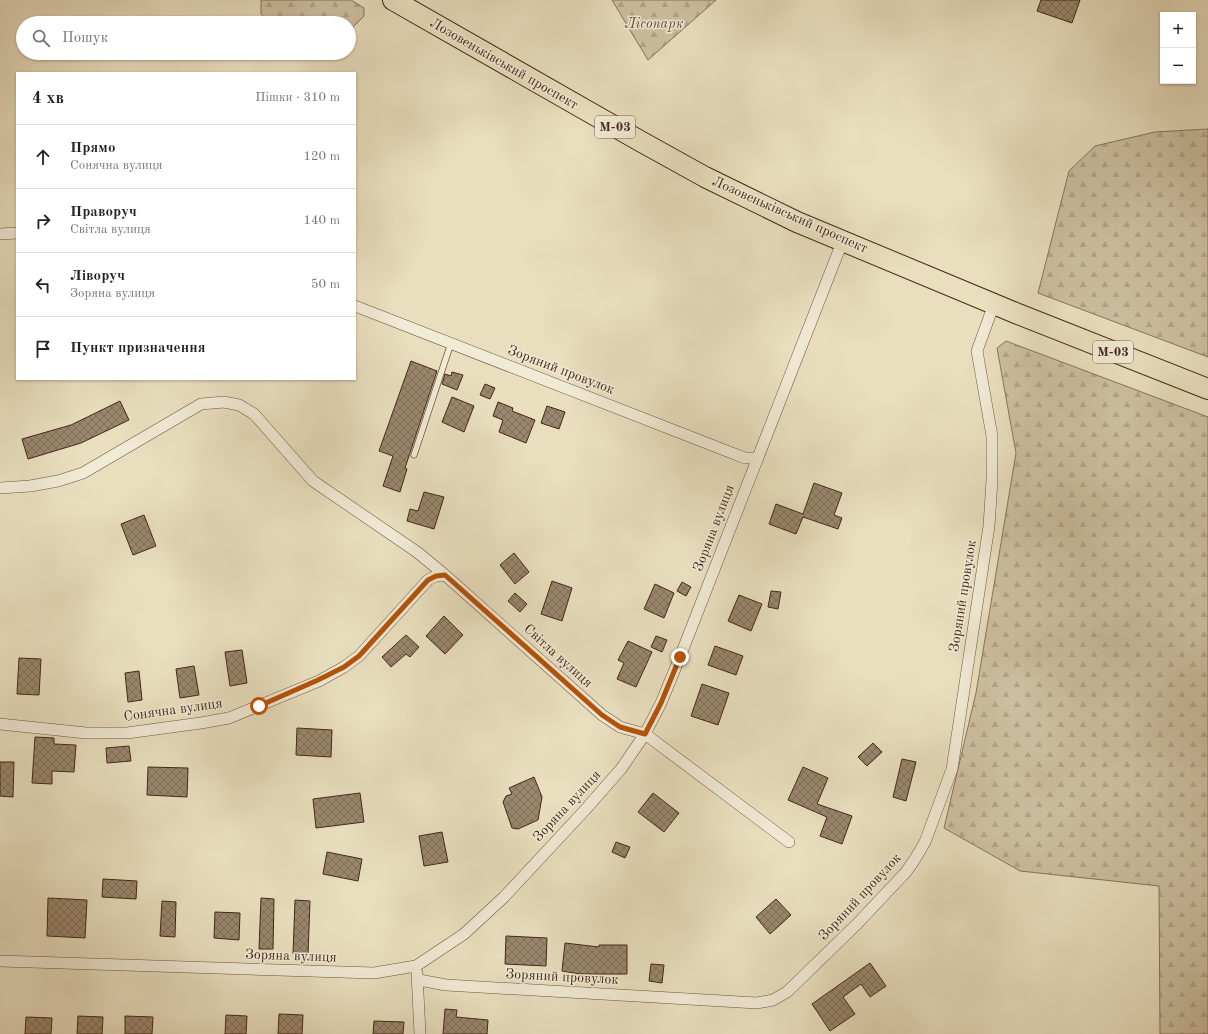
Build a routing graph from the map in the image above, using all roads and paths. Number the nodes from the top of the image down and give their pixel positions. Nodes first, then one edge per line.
1 (393, 0) edge
2 (0, 234) edge
3 (16, 234) edge
4 (843, 240) junction
5 (994, 304) junction
6 (356, 306) edge
7 (451, 343) junction
8 (1208, 390) edge
9 (414, 455) dead end
10 (758, 458) junction
11 (0, 488) edge
12 (445, 575) junction
13 (0, 724) edge
14 (645, 734) junction
15 (790, 842) dead end
16 (0, 961) edge
17 (416, 966) junction
18 (419, 980) junction
19 (420, 1034) edge

1 - 4 highway, Лозовеньківський проспект / М-03
2 - 3 street
4 - 5 highway, Лозовеньківський проспект / М-03
4 - 10 street, Зоряна вулиця
5 - 8 highway, Лозовеньківський проспект / М-03
5 - 18 street, Зоряний провулок
6 - 7 street, Зоряний провулок
7 - 9 lane
7 - 10 street, Зоряний провулок
10 - 14 street, Зоряна вулиця
11 - 12 street, Світла вулиця
12 - 13 street, Сонячна вулиця
12 - 14 street, Світла вулиця
14 - 15 street, Світла вулиця
14 - 17 street, Зоряна вулиця
16 - 17 street, Зоряна вулиця
17 - 18 street
18 - 19 street

